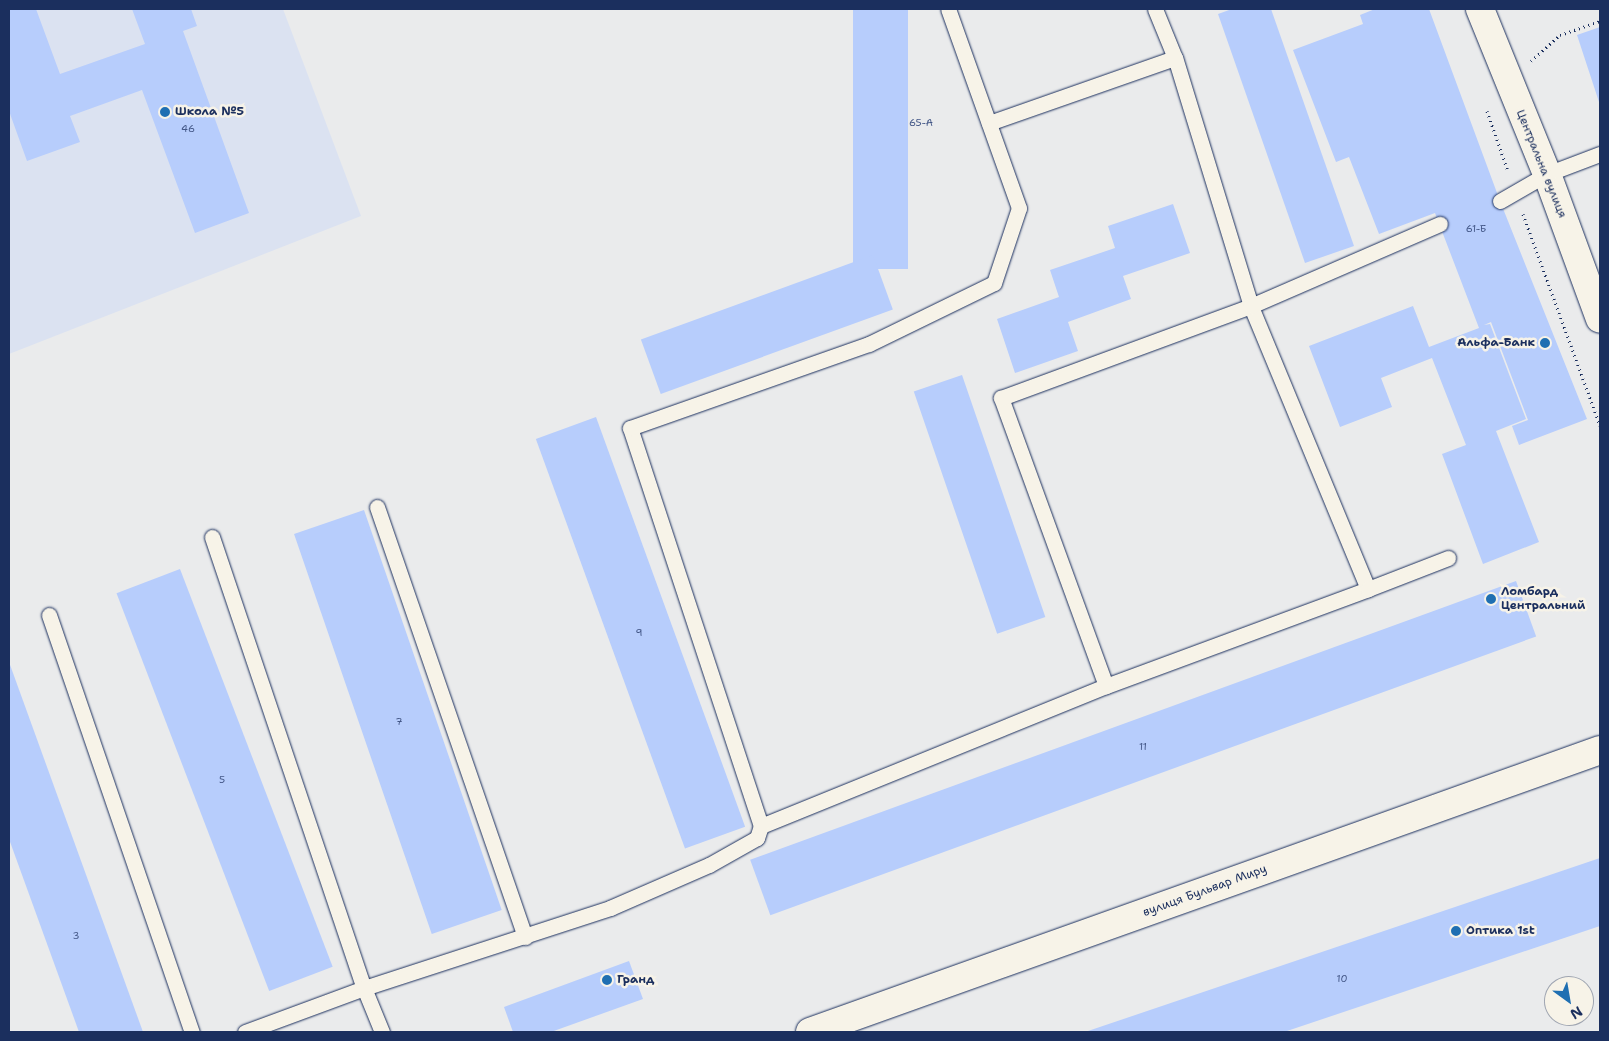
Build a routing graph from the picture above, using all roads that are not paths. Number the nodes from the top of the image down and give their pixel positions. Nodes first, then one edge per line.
1 (948, 9) edge
2 (1155, 9) edge
3 (1480, 9) edge
4 (1175, 58) junction
5 (989, 123) junction
6 (1600, 154) edge
7 (1547, 174) junction
8 (1500, 201) dead end
9 (1440, 224) dead end
10 (1250, 306) junction
11 (1600, 320) edge
12 (377, 507) dead end
13 (212, 537) dead end
14 (1448, 558) dead end
15 (1368, 589) junction
16 (49, 615) dead end
17 (1106, 686) junction
18 (1600, 750) edge
19 (761, 826) junction
20 (524, 937) junction
21 (364, 988) junction
22 (192, 1032) edge
23 (245, 1032) edge
24 (382, 1032) edge
25 (810, 1032) edge

1 - 5 lane
2 - 4 lane
3 - 7 street, Центральна вулиця
4 - 5 lane
4 - 10 lane
5 - 19 lane
6 - 7 lane
7 - 8 lane
7 - 11 street, Центральна вулиця
9 - 10 lane
10 - 15 lane
10 - 17 lane
12 - 20 lane
13 - 21 lane
14 - 15 lane
15 - 17 lane
16 - 22 lane
17 - 19 lane
18 - 25 street, вулиця Бульвар Миру
19 - 20 lane
20 - 21 lane
21 - 23 lane
21 - 24 lane

